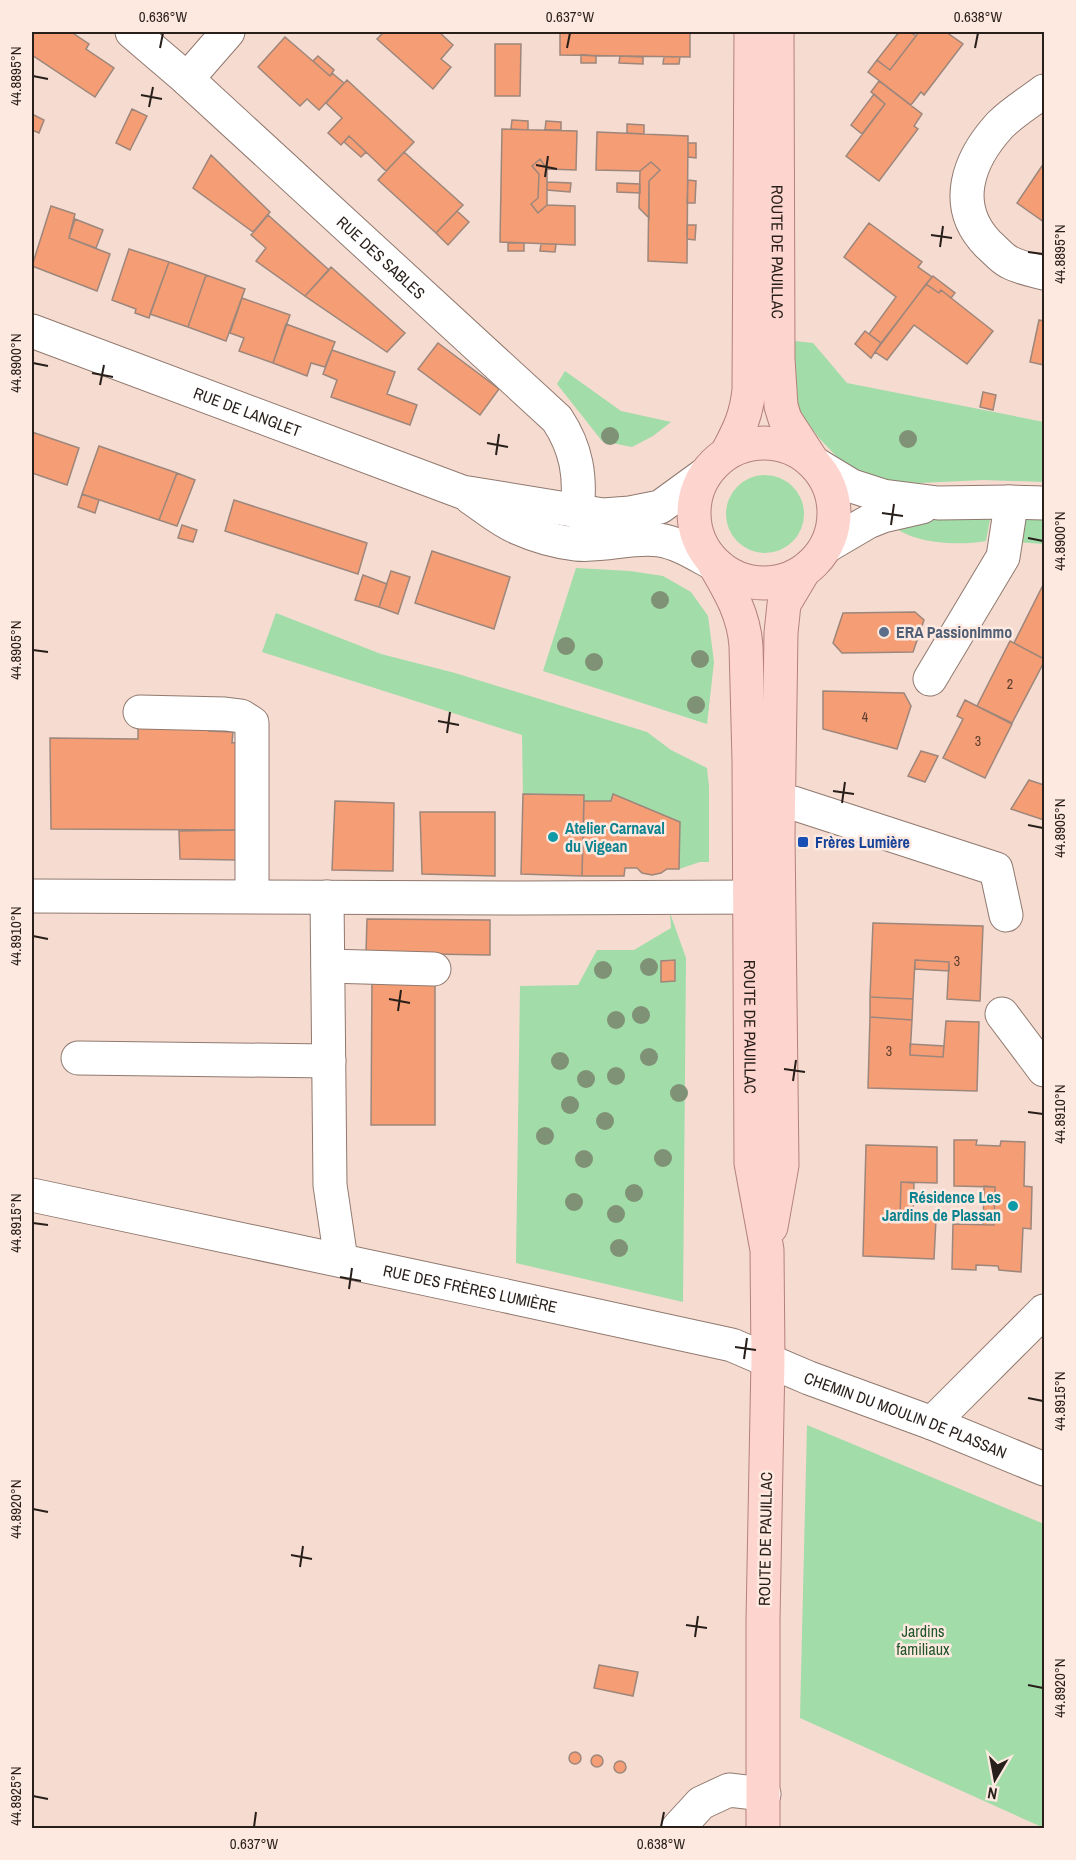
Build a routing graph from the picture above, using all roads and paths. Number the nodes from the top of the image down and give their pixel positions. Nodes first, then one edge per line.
1 (132, 32) edge
2 (228, 32) edge
3 (751, 32) edge
4 (777, 32) edge
5 (187, 79) junction
6 (1044, 91) edge
7 (1044, 273) edge
8 (32, 331) edge
9 (814, 463) junction
10 (715, 464) junction
11 (462, 492) junction
12 (1009, 502) junction
13 (938, 503) junction
14 (1044, 503) edge
15 (577, 512) junction
16 (827, 546) junction
17 (714, 564) junction
18 (803, 572) junction
19 (930, 679) dead end
20 (140, 712) dead end
21 (764, 802) junction
22 (32, 896) edge
23 (252, 896) junction
24 (327, 897) junction
25 (764, 897) junction
26 (1006, 915) dead end
27 (328, 966) junction
28 (434, 969) dead end
29 (1002, 1014) dead end
30 (78, 1058) dead end
31 (328, 1060) junction
32 (1044, 1070) edge
33 (32, 1195) edge
34 (341, 1260) junction
35 (1044, 1311) edge
36 (768, 1360) junction
37 (932, 1423) junction
38 (1044, 1469) edge
39 (764, 1794) junction
40 (678, 1828) edge
41 (763, 1828) edge

1 - 5 street, RUE DES SABLES
2 - 5 street
3 - 10 main road, ROUTE DE PAUILLAC
4 - 9 main road, ROUTE DE PAUILLAC
5 - 15 street, RUE DES SABLES
6 - 7 street
8 - 11 street, RUE DE LANGLET
9 - 10 main road
9 - 13 street
9 - 16 main road
10 - 15 street, RUE DE LANGLET
10 - 17 main road
11 - 15 street, RUE DE LANGLET
11 - 17 street, RUE DE LANGLET
12 - 13 street
12 - 14 street
12 - 19 street
13 - 16 street
16 - 18 main road
17 - 18 main road
17 - 21 main road, ROUTE DE PAUILLAC
18 - 21 main road, ROUTE DE PAUILLAC
20 - 23 street
21 - 25 main road, ROUTE DE PAUILLAC
21 - 26 street
22 - 23 street
23 - 24 street
24 - 25 street
24 - 27 street
25 - 36 main road, ROUTE DE PAUILLAC
27 - 28 street
27 - 31 street
29 - 32 street
30 - 31 street
31 - 34 street
33 - 34 street, RUE DES FRÈRES LUMIÈRE
34 - 36 street, RUE DES FRÈRES LUMIÈRE
35 - 37 street
36 - 37 street, CHEMIN DU MOULIN DE PLASSAN
36 - 39 main road, ROUTE DE PAUILLAC
37 - 38 street, CHEMIN DU MOULIN DE PLASSAN
39 - 40 street
39 - 41 main road, ROUTE DE PAUILLAC

